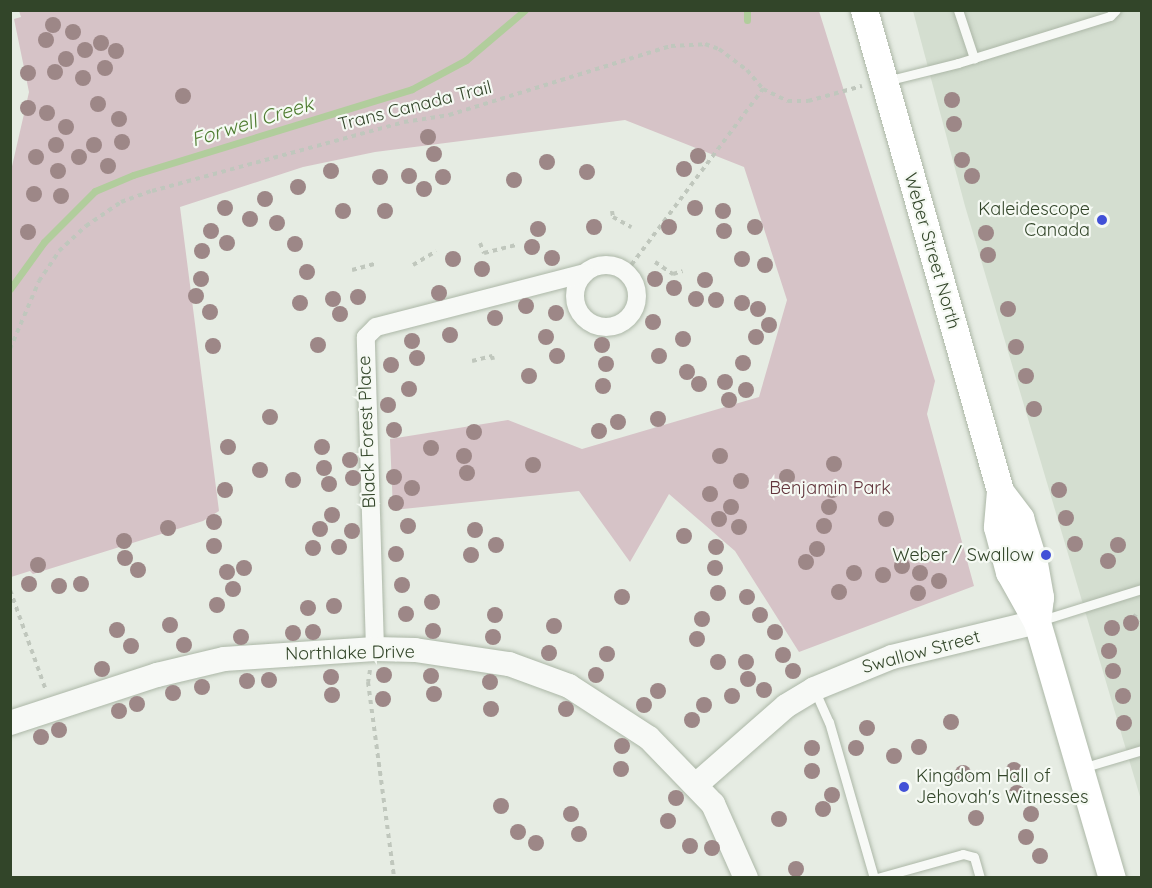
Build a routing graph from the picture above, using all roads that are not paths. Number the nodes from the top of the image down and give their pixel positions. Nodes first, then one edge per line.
1 (864, 10) edge
2 (958, 10) edge
3 (1116, 10) edge
4 (974, 58) junction
5 (883, 81) junction
6 (585, 273) junction
7 (1142, 589) edge
8 (1037, 622) junction
9 (375, 649) junction
10 (814, 689) junction
11 (10, 723) edge
12 (1142, 750) edge
13 (1080, 768) junction
14 (697, 784) junction
15 (747, 878) edge
16 (876, 878) edge
17 (980, 878) edge
18 (1112, 878) edge

1 - 5 main road, Weber Street North
2 - 4 lane
3 - 4 lane
4 - 5 lane
5 - 8 main road, Weber Street North
6 - 6 street, Black Forest Place
6 - 9 street, Black Forest Place
7 - 8 lane
8 - 10 street, Swallow Street
8 - 13 main road, Weber Street North
9 - 11 street, Northlake Drive
9 - 14 street, Northlake Drive
10 - 14 street, Swallow Street
10 - 16 lane
12 - 13 lane
13 - 18 main road, Weber Street North
14 - 15 street, Northlake Drive
16 - 17 lane

